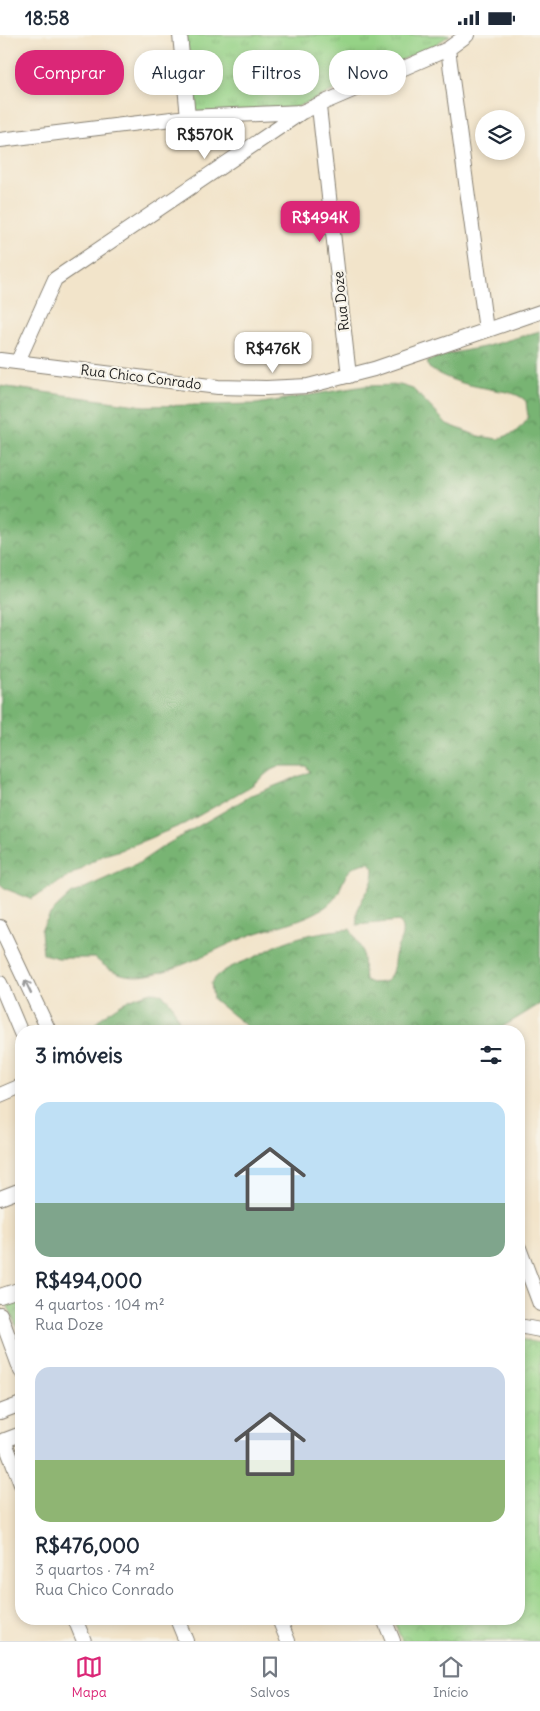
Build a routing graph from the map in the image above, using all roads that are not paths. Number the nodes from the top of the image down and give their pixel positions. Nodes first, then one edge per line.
1 (180, 35) edge
2 (467, 35) edge
3 (448, 49) junction
4 (319, 107) junction
5 (302, 112) junction
6 (188, 117) junction
7 (0, 140) edge
8 (540, 312) edge
9 (486, 330) junction
10 (0, 359) edge
11 (18, 361) junction
12 (349, 376) junction
13 (0, 927) edge
14 (1, 985) edge
15 (18, 1025) edge
16 (46, 1025) edge
17 (15, 1089) edge
18 (0, 1095) edge
19 (15, 1192) edge
20 (0, 1198) edge
21 (525, 1264) edge
22 (15, 1291) edge
23 (0, 1297) edge
24 (540, 1304) edge
25 (0, 1314) edge
26 (525, 1328) edge
27 (540, 1330) edge
28 (15, 1355) edge
29 (15, 1406) edge
30 (0, 1412) edge
31 (15, 1436) edge
32 (2, 1441) edge
33 (15, 1470) edge
34 (77, 1625) edge
35 (179, 1625) edge
36 (281, 1625) edge
37 (386, 1625) edge
38 (84, 1641) edge
39 (186, 1641) edge
40 (288, 1641) edge
41 (393, 1641) edge

1 - 6 street
2 - 3 street
3 - 4 street
3 - 9 street
4 - 5 street
4 - 12 street, Rua Doze
5 - 6 street
5 - 11 street
6 - 7 street
8 - 9 street, Rua Chico Conrado
9 - 12 street, Rua Chico Conrado
10 - 11 street, Rua Chico Conrado
11 - 12 street, Rua Chico Conrado
16 -> 13 street
14 - 15 street
17 - 18 street
19 - 20 street
21 - 24 street
22 - 23 street
25 - 28 street
26 - 27 street
29 - 30 street
31 - 32 street
32 - 33 street
34 - 38 street
35 - 39 street
36 - 40 street
37 - 41 street

